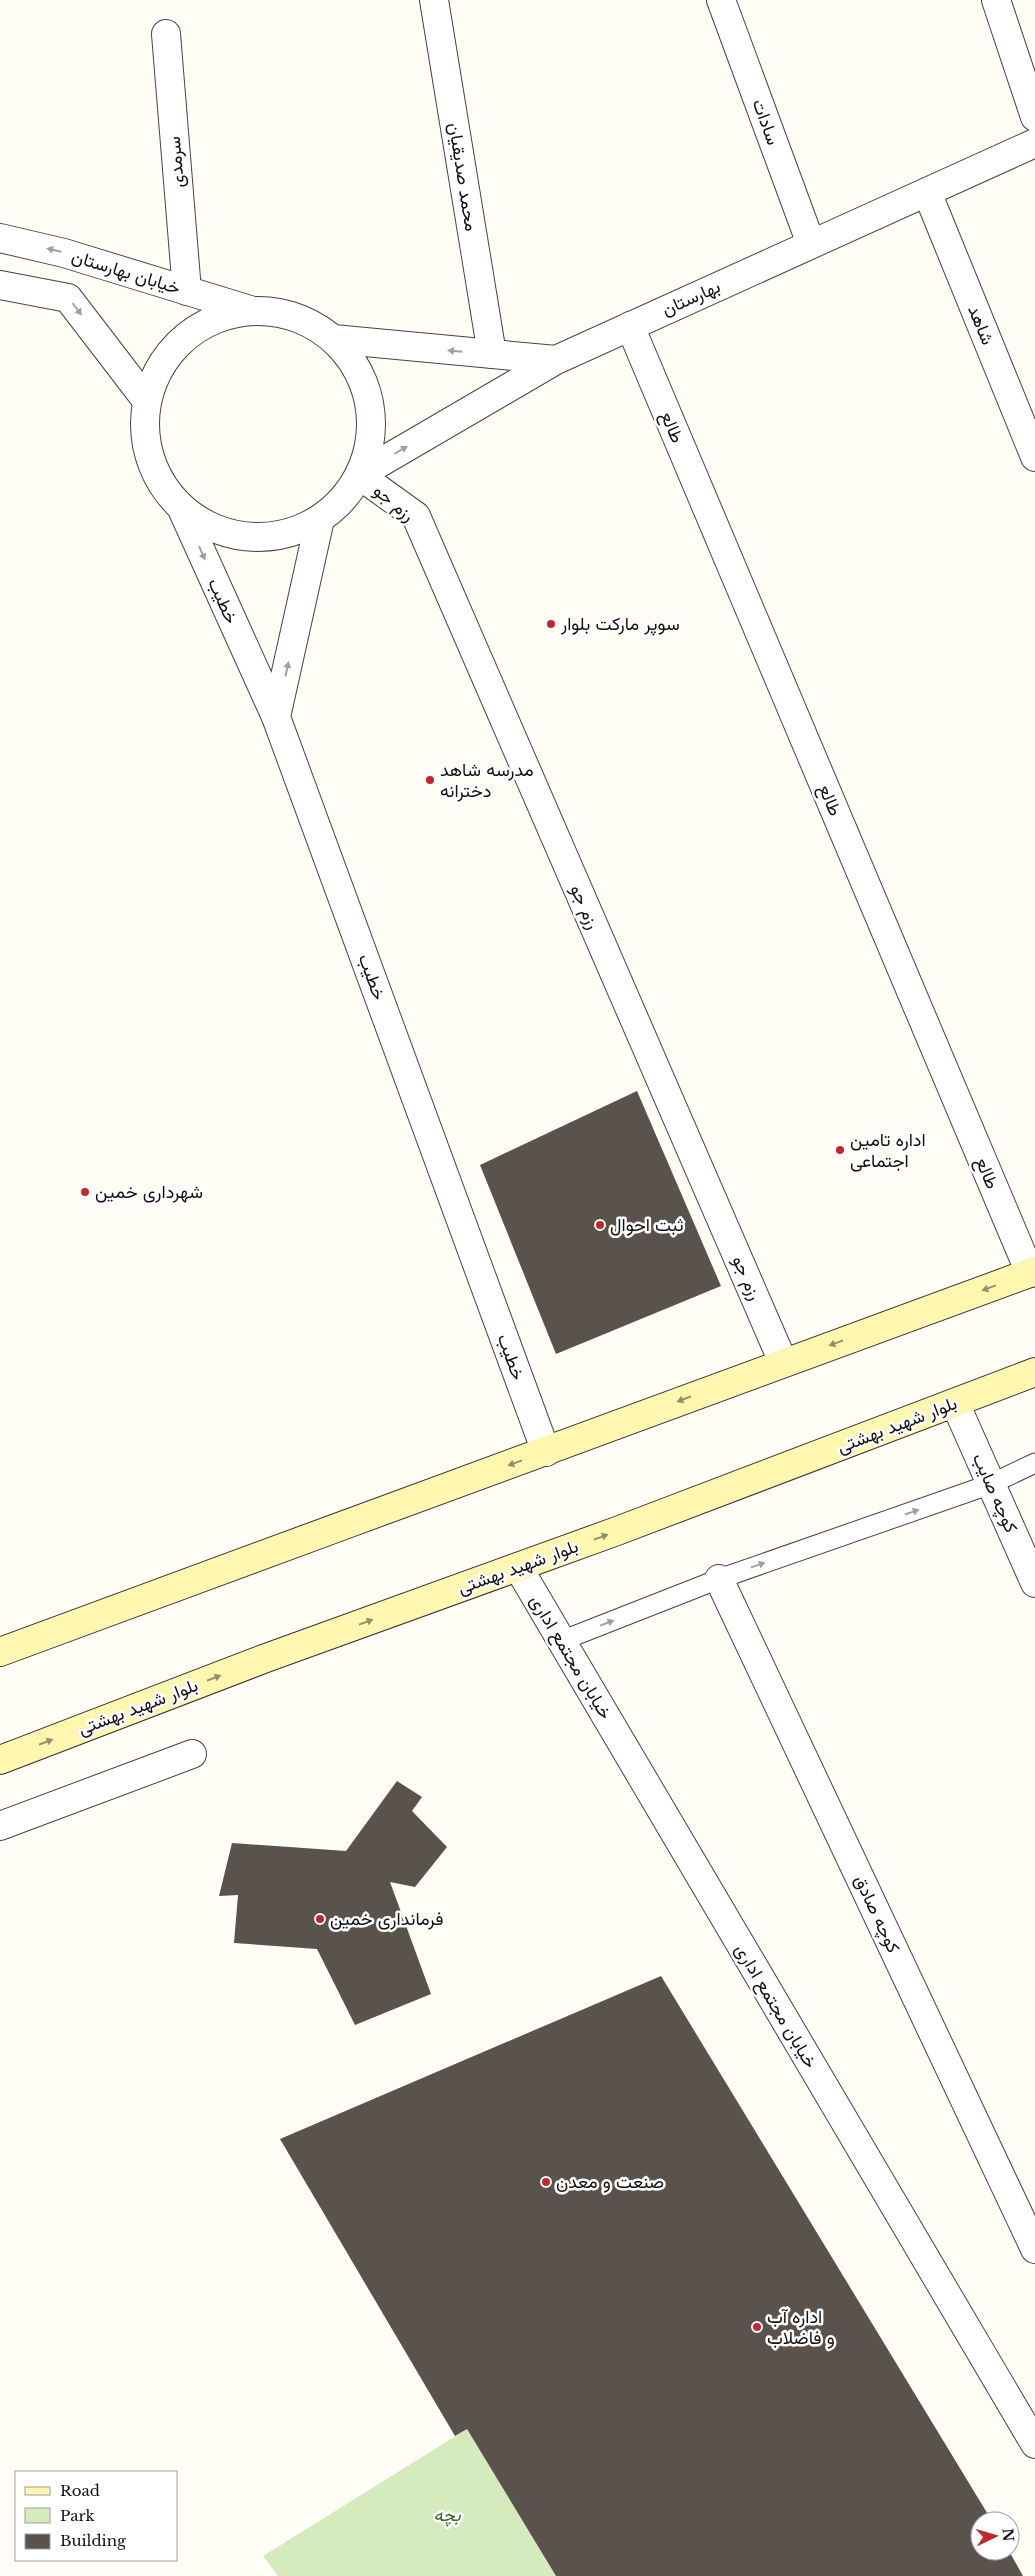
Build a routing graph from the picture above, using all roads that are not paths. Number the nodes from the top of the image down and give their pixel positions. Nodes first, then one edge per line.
1 (434, 0) edge
2 (721, 0) edge
3 (996, 0) edge
4 (166, 34) dead end
5 (1035, 117) edge
6 (1035, 143) edge
7 (926, 192) junction
8 (0, 238) edge
9 (811, 244) junction
10 (0, 285) edge
11 (187, 291) junction
12 (251, 310) junction
13 (630, 326) junction
14 (333, 339) junction
15 (492, 354) junction
16 (556, 360) junction
17 (147, 401) junction
18 (1035, 457) edge
19 (359, 475) junction
20 (182, 509) junction
21 (320, 519) junction
22 (276, 717) junction
23 (1032, 1272) edge
24 (783, 1362) junction
25 (1035, 1372) edge
26 (955, 1403) junction
27 (546, 1452) junction
28 (1035, 1463) edge
29 (991, 1484) junction
30 (518, 1567) junction
31 (719, 1579) junction
32 (1035, 1583) edge
33 (561, 1641) junction
34 (0, 1652) edge
35 (192, 1754) dead end
36 (0, 1760) edge
37 (0, 1826) edge
38 (1035, 2249) edge
39 (1035, 2444) edge

1 - 15 street, محمد صدیقیان
2 - 9 street, سادات
3 - 5 street
4 - 11 street, سرمدی
6 - 7 street, بهارستان
7 - 9 street, بهارستان
7 - 18 street, شاهد
11 -> 8 street, خیابان بهارستان
9 - 13 street, بهارستان
10 -> 17 street
11 - 12 street, خیابان بهارستان
12 - 14 street
12 - 17 street
13 - 16 street, بهارستان
13 - 23 street, طالع
15 -> 14 street
14 - 19 street
15 - 16 street
19 -> 16 street, بهارستان
17 - 20 street
19 - 21 street
19 - 24 street, رزم جو
20 - 21 street
20 -> 22 street, خطیب
22 -> 21 street
22 - 27 street, خطیب
23 -> 24 main road
24 -> 27 main road
25 - 26 main road, بلوار شهید بهشتی
26 - 29 street, کوچه صایب
30 -> 26 main road, بلوار شهید بهشتی
27 -> 34 main road
28 - 29 lane
31 -> 29 lane
29 - 32 street, کوچه صایب
30 - 33 street, خیابان مجتمع اداری
36 -> 30 main road, بلوار شهید بهشتی
33 -> 31 lane
31 - 38 street, کوچه صادق
33 - 39 street, خیابان مجتمع اداری
35 - 37 street

